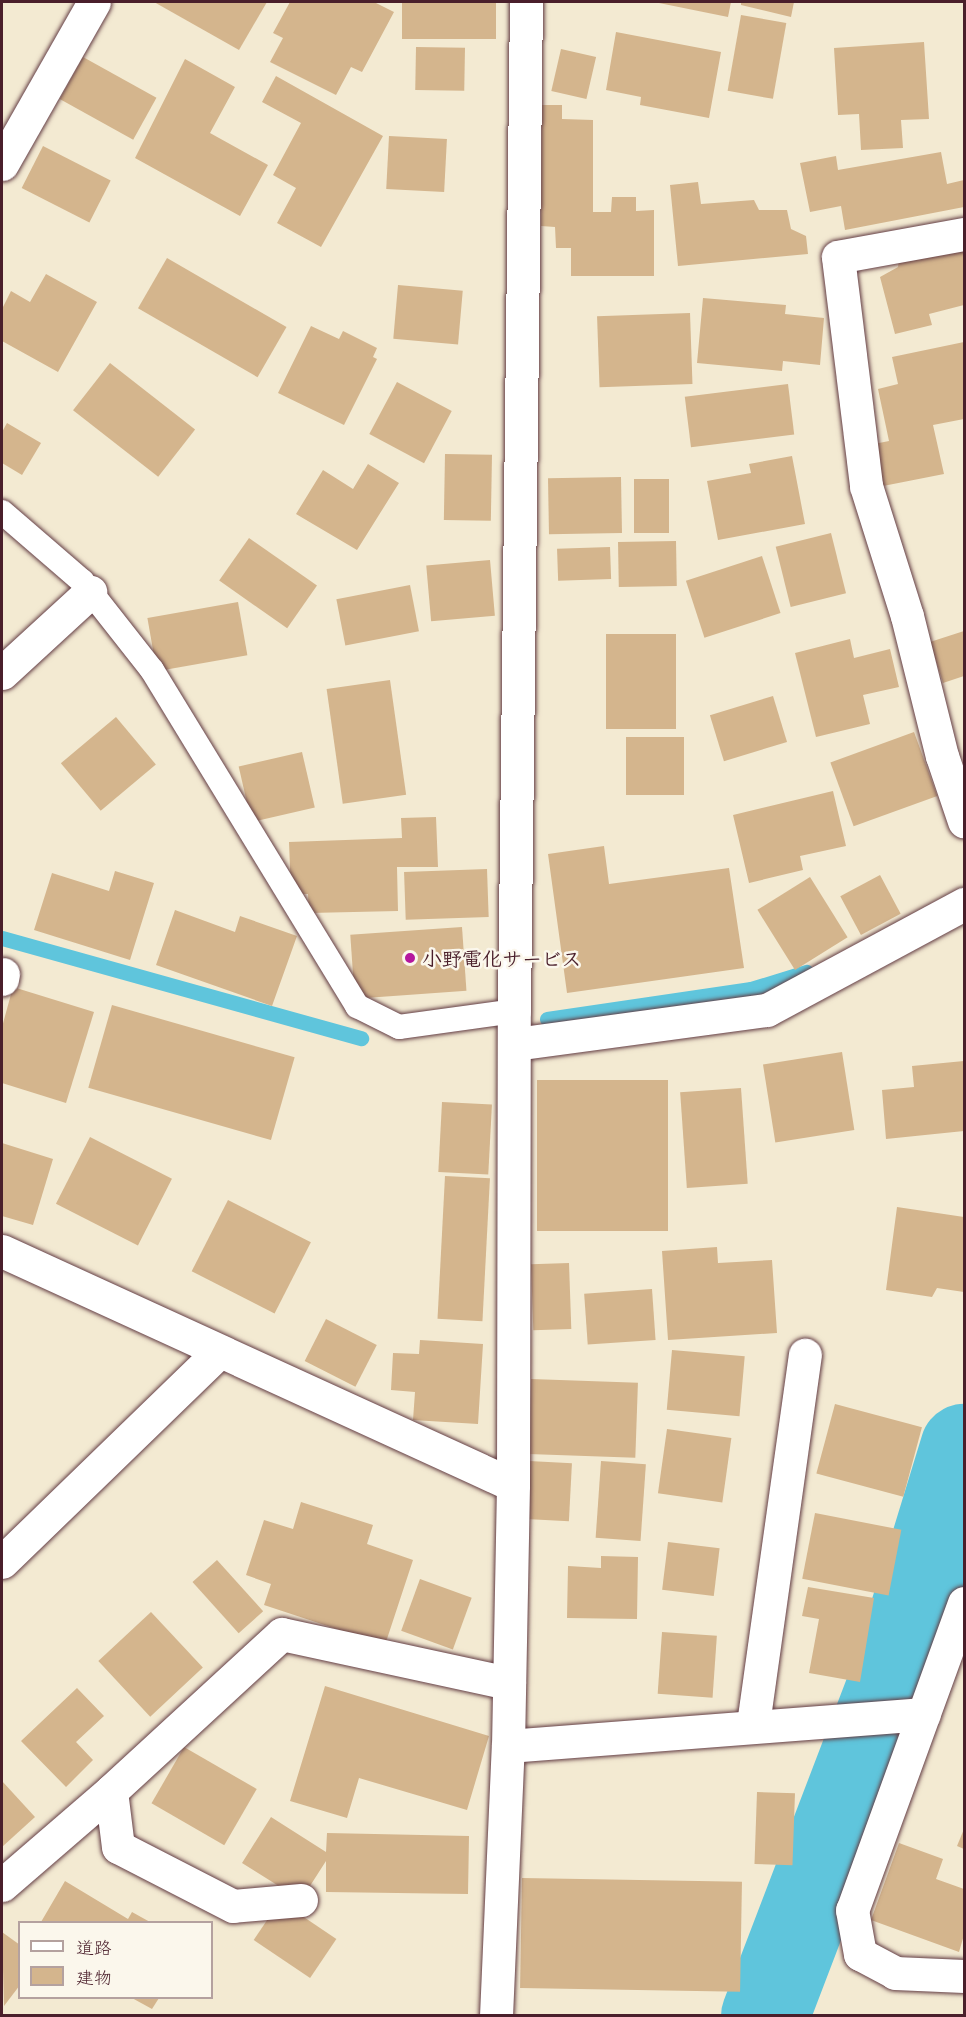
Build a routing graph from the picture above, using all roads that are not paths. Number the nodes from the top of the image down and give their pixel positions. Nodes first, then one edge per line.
1 (93, 2) edge
2 (526, 2) edge
3 (2, 164) edge
4 (964, 234) edge
5 (2, 512) edge
6 (90, 592) junction
7 (2, 673) edge
8 (964, 821) edge
9 (964, 904) edge
10 (514, 1011) junction
11 (515, 1044) junction
12 (2, 1251) edge
13 (220, 1351) junction
14 (805, 1356) dead end
15 (513, 1485) junction
16 (2, 1562) edge
17 (964, 1603) edge
18 (509, 1683) junction
19 (913, 1714) junction
20 (753, 1724) junction
21 (508, 1746) junction
22 (111, 1791) junction
23 (2, 1885) edge
24 (301, 1900) dead end
25 (964, 1976) edge
26 (496, 2016) edge

1 - 3 street
2 - 10 street
4 - 8 street
5 - 6 lane
6 - 7 street
6 - 10 lane
9 - 11 street
10 - 11 street
11 - 15 street
12 - 13 street
13 - 15 street
13 - 16 street
14 - 20 street
15 - 18 street
17 - 19 street
18 - 21 street
18 - 22 street
19 - 20 street
19 - 25 street
20 - 21 street
21 - 26 street
22 - 23 street
22 - 24 street

